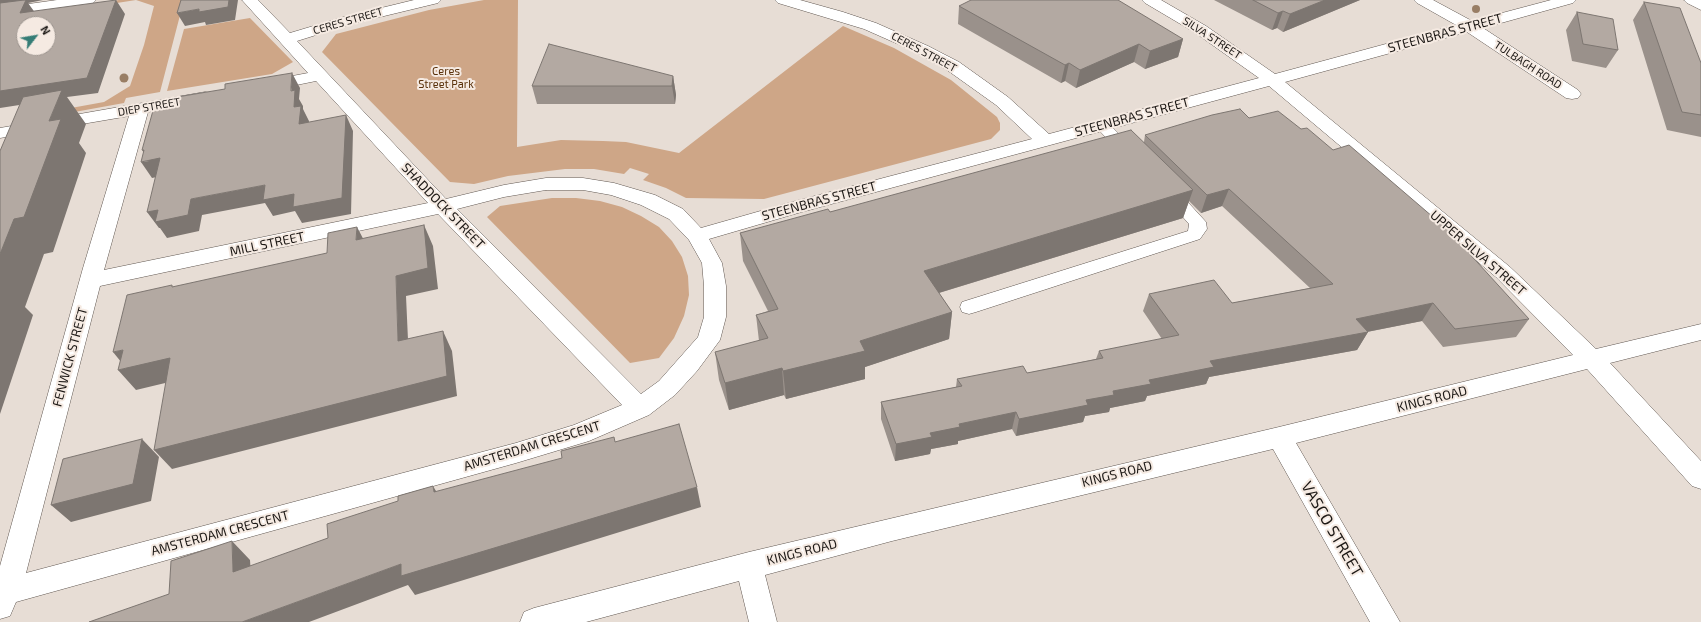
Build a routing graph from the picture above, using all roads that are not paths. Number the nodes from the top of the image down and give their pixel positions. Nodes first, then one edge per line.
1 (88, 0) edge
2 (250, 0) edge
3 (433, 0) edge
4 (783, 0) edge
5 (1150, 0) edge
6 (1422, 0) edge
7 (1568, 0) edge
8 (1692, 0) edge
9 (1701, 5) edge
10 (0, 13) edge
11 (1469, 26) junction
12 (287, 39) junction
13 (321, 75) junction
14 (1271, 79) junction
15 (249, 89) edge
16 (219, 94) edge
17 (1572, 94) dead end
18 (140, 108) junction
19 (1102, 125) junction
20 (0, 133) edge
21 (1045, 141) junction
22 (442, 206) junction
23 (697, 236) junction
24 (91, 280) junction
25 (969, 307) dead end
26 (1701, 332) edge
27 (1592, 359) junction
28 (640, 408) junction
29 (1279, 437) junction
30 (1701, 478) edge
31 (748, 565) junction
32 (3, 599) edge
33 (534, 622) edge
34 (762, 622) edge
35 (1386, 622) edge

1 - 10 street
2 - 12 street, SHADDOCK STREET
3 - 12 street, CERES STREET
4 - 21 street, CERES STREET
5 - 14 street, SILVA STREET
6 - 11 street, TULBAGH ROAD
7 - 11 street, STEENBRAS STREET
8 - 9 street
11 - 14 street, STEENBRAS STREET
11 - 17 street, TULBAGH ROAD
12 - 13 street, SHADDOCK STREET
13 - 15 street
13 - 22 street, SHADDOCK STREET
14 - 19 street, STEENBRAS STREET
14 - 27 street, UPPER SILVA STREET
16 - 18 street, DIEP STREET
18 - 20 street, DIEP STREET
18 - 24 street, FENWICK STREET
19 - 21 street, STEENBRAS STREET
19 - 25 lane
21 - 23 street, STEENBRAS STREET
22 - 23 street, AMSTERDAM CRESCENT
22 - 24 street, MILL STREET
22 - 28 street, SHADDOCK STREET
23 - 28 street, AMSTERDAM CRESCENT
24 - 32 street, FENWICK STREET
26 - 27 street, KINGS ROAD
27 - 29 street, KINGS ROAD
27 - 30 street, UPPER SILVA STREET
28 - 32 street, AMSTERDAM CRESCENT
29 - 31 street, KINGS ROAD
29 - 35 street, VASCO STREET
31 - 33 street, KINGS ROAD
31 - 34 street

